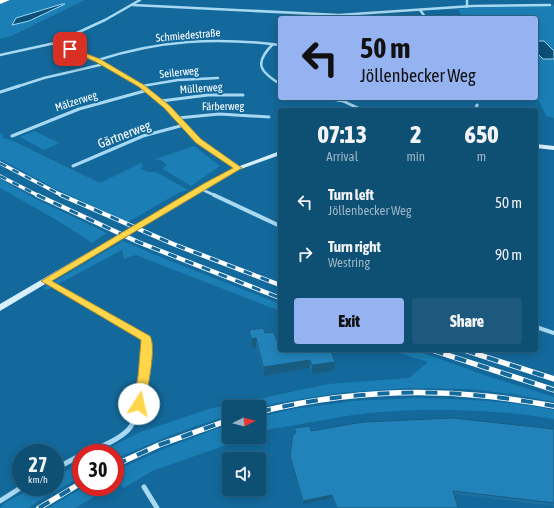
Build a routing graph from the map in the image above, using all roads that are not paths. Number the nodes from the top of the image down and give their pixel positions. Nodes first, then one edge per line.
1 (7, 0) edge
2 (140, 0) edge
3 (467, 0) edge
4 (0, 2) edge
5 (550, 4) dead end
6 (133, 5) junction
7 (467, 7) junction
8 (420, 10) junction
9 (424, 16) edge
10 (55, 43) junction
11 (273, 44) junction
12 (278, 45) edge
13 (0, 55) edge
14 (98, 60) junction
15 (105, 64) junction
16 (218, 78) dead end
17 (278, 83) edge
18 (142, 86) junction
19 (148, 90) junction
20 (0, 92) edge
21 (243, 95) dead end
22 (335, 100) edge
23 (161, 101) junction
24 (477, 105) dead end
25 (357, 108) edge
26 (476, 108) edge
27 (269, 117) dead end
28 (178, 118) junction
29 (184, 125) junction
30 (12, 136) dead end
31 (554, 144) edge
32 (538, 145) edge
33 (538, 145) edge
34 (554, 148) edge
35 (278, 154) edge
36 (73, 166) dead end
37 (239, 168) junction
38 (202, 189) junction
39 (278, 225) edge
40 (45, 281) junction
41 (0, 308) edge
42 (538, 328) edge
43 (554, 333) edge
44 (104, 444) edge
45 (144, 487) dead end
46 (12, 493) edge
47 (0, 501) edge
48 (157, 508) edge

1 - 4 highway
2 - 6 street
3 - 7 street
5 - 7 street
6 - 8 street
6 - 10 street
7 - 8 street
8 - 9 street
10 - 13 street
10 - 14 street
11 - 12 street, Schmiedestraße
11 - 14 street, Schmiedestraße
11 - 17 street
14 - 15 street
15 - 18 street
15 - 20 street
16 - 18 street, Seilerweg
18 - 19 street
19 - 23 street
19 - 30 street, Mälzerweg
21 - 23 street, Müllerweg
22 - 25 street
23 - 28 street
24 - 26 street
27 - 28 street, Färberweg
28 - 29 street
29 - 36 street, Gärtnerweg
29 - 37 street
31 - 32 street
33 - 34 street
35 - 37 street
37 - 38 street
38 - 39 street
38 - 40 street
40 - 41 street
40 - 44 street
42 - 43 street
45 - 48 street
46 - 47 street

